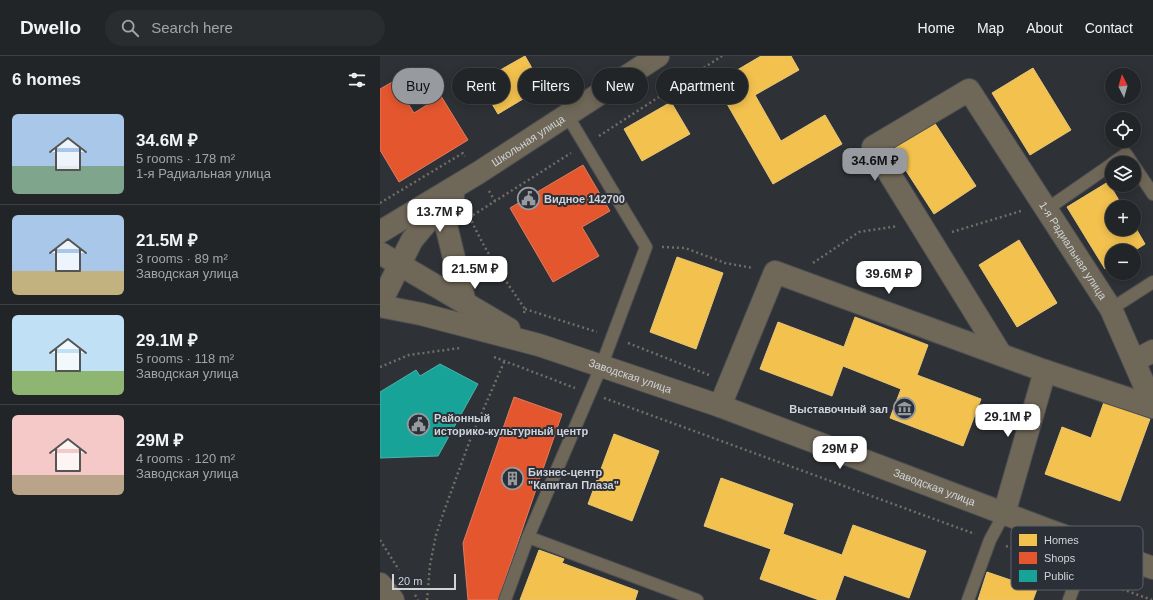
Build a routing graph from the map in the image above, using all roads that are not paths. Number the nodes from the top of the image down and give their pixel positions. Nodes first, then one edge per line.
1 (658, 56) edge
2 (567, 115) junction
3 (1105, 167) edge
4 (1141, 176) edge
5 (458, 186) junction
6 (1153, 194) edge
7 (1044, 205) junction
8 (380, 232) edge
9 (380, 253) edge
10 (399, 265) junction
11 (1153, 282) edge
12 (465, 303) junction
13 (380, 305) edge
14 (1111, 309) junction
15 (515, 336) junction
16 (1153, 351) edge
17 (1000, 353) junction
18 (1134, 361) junction
19 (601, 367) junction
20 (1045, 371) junction
21 (720, 406) junction
22 (1153, 406) edge
23 (1004, 514) junction
24 (1037, 526) edge
25 (528, 537) junction
26 (1143, 564) edge
27 (1153, 568) edge
28 (380, 584) edge
29 (1073, 590) edge
30 (393, 600) edge
31 (505, 600) edge
32 (698, 600) edge
33 (968, 600) edge
34 (1069, 600) edge

1 - 2 street, Школьная улица
2 - 5 street, Школьная улица
2 - 19 lane
3 - 7 lane
4 - 6 lane
5 - 8 street
5 - 10 street
5 - 12 street
7 - 14 street, 1-я Радиальная улица
7 - 17 street, 1-я Радиальная улица
9 - 10 street, Заводская улица
10 - 12 street, Заводская улица
10 - 13 street
11 - 14 lane
12 - 15 street, Заводская улица
13 - 15 street
14 - 18 street, 1-я Радиальная улица
15 - 19 street, Заводская улица
16 - 18 street
17 - 20 street
17 - 21 street
18 - 22 street, 1-я Радиальная улица
19 - 21 street, Заводская улица
19 - 25 lane
20 - 22 street
20 - 23 street
21 - 23 street, Заводская улица
23 - 24 street, Заводская улица
23 - 33 lane
25 - 31 lane
25 - 32 lane
26 - 27 street, Заводская улица
28 - 30 street
29 - 34 lane

